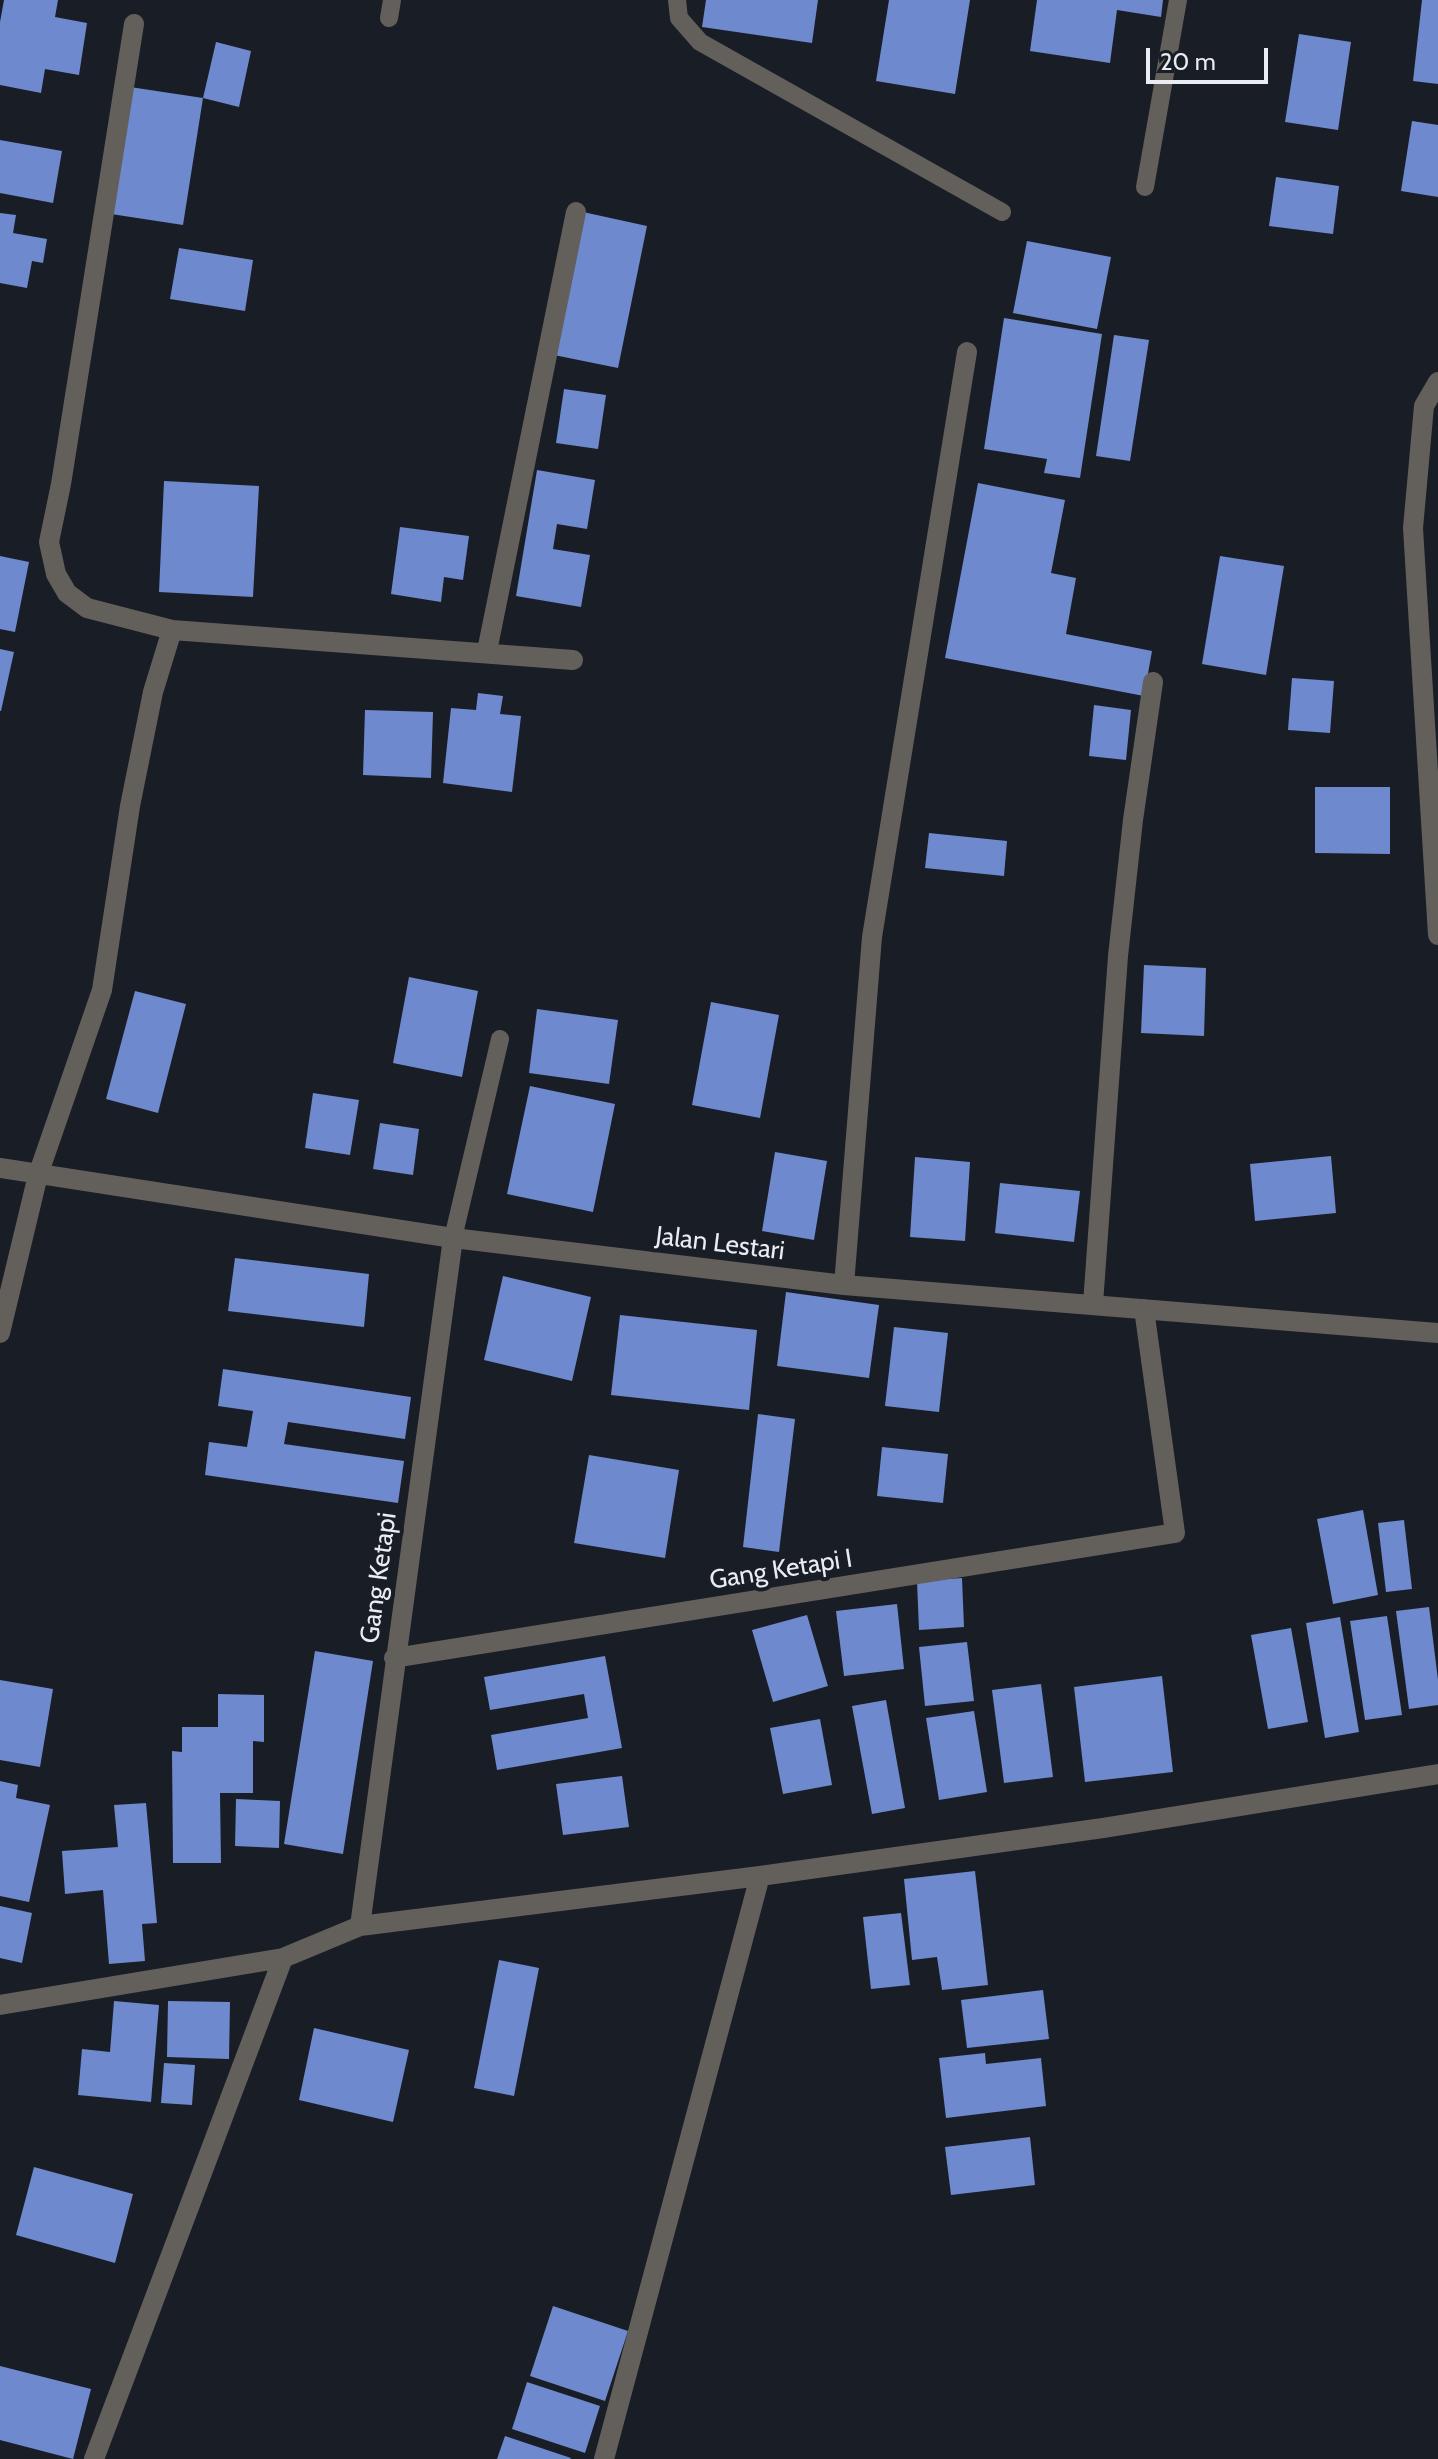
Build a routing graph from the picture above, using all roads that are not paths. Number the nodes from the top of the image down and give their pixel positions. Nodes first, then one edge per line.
1 (677, 0) edge
2 (1178, 0) edge
3 (134, 24) dead end
4 (1145, 187) dead end
5 (576, 212) dead end
6 (1002, 212) dead end
7 (967, 352) dead end
8 (1438, 382) edge
9 (172, 630) junction
10 (487, 651) junction
11 (573, 660) dead end
12 (1153, 682) dead end
13 (1438, 935) edge
14 (500, 1039) dead end
15 (0, 1168) edge
16 (38, 1175) junction
17 (453, 1238) junction
18 (844, 1285) junction
19 (1093, 1304) junction
20 (1144, 1309) junction
21 (0, 1333) edge
22 (1438, 1333) edge
23 (394, 1658) junction
24 (1438, 1774) edge
25 (760, 1876) junction
26 (360, 1926) junction
27 (283, 1958) junction
28 (0, 2005) edge
29 (94, 2459) edge
30 (604, 2459) edge

1 - 6 lane
2 - 4 lane
3 - 9 street
5 - 10 street
7 - 18 street
8 - 13 street
9 - 10 street
9 - 16 street
10 - 11 street
12 - 19 street
14 - 17 lane
15 - 16 street, Jalan Lestari
16 - 17 street, Jalan Lestari
16 - 21 street
17 - 18 street, Jalan Lestari
17 - 23 street, Gang Ketapi
18 - 19 street, Jalan Lestari
19 - 20 street, Jalan Lestari
20 - 22 street, Jalan Lestari
20 - 23 street, Gang Ketapi I
23 - 26 street, Gang Ketapi
24 - 25 street
25 - 26 street
25 - 30 street
26 - 27 street
27 - 28 street
27 - 29 street

